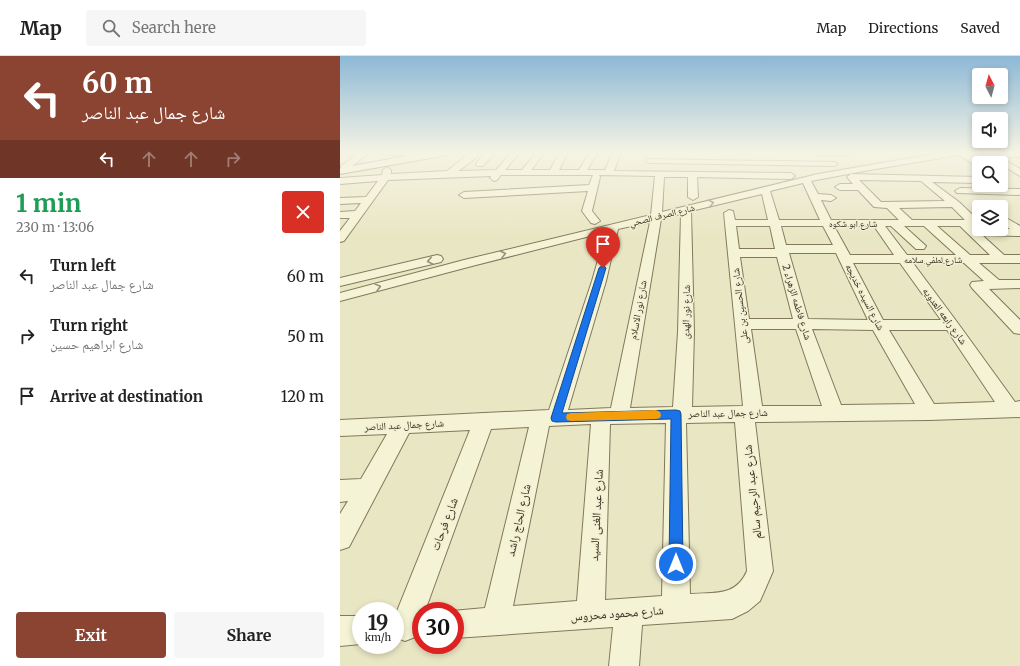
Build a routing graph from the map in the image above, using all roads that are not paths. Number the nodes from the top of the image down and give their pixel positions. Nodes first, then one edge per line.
1 (383, 180) edge
2 (492, 180) edge
3 (524, 180) edge
4 (527, 180) edge
5 (563, 180) edge
6 (595, 180) edge
7 (659, 180) edge
8 (691, 180) edge
9 (728, 180) edge
10 (758, 180) edge
11 (775, 180) edge
12 (785, 180) edge
13 (812, 180) edge
14 (854, 180) edge
15 (879, 180) edge
16 (914, 180) edge
17 (935, 180) edge
18 (769, 182) junction
19 (921, 183) junction
20 (888, 186) dead end
21 (840, 187) dead end
22 (861, 187) junction
23 (593, 188) junction
24 (376, 189) junction
25 (936, 189) junction
26 (362, 190) dead end
27 (559, 190) junction
28 (732, 191) junction
29 (972, 191) edge
30 (1006, 192) edge
31 (1008, 192) edge
32 (1020, 192) edge
33 (484, 194) junction
34 (464, 195) dead end
35 (814, 198) junction
36 (831, 198) dead end
37 (858, 198) dead end
38 (872, 198) junction
39 (368, 200) junction
40 (686, 200) junction
41 (340, 201) edge
42 (968, 202) dead end
43 (1020, 202) edge
44 (954, 203) junction
45 (893, 208) junction
46 (654, 210) junction
47 (866, 210) dead end
48 (928, 211) dead end
49 (358, 214) junction
50 (340, 215) edge
51 (1008, 216) edge
52 (1014, 216) dead end
53 (972, 220) edge
54 (604, 222) junction
55 (730, 222) junction
56 (774, 223) junction
57 (827, 223) junction
58 (1008, 223) edge
59 (580, 224) dead end
60 (877, 224) junction
61 (895, 224) junction
62 (910, 224) junction
63 (928, 224) junction
64 (1008, 232) edge
65 (1020, 232) edge
66 (342, 234) edge
67 (984, 236) edge
68 (920, 246) dead end
69 (781, 251) junction
70 (733, 253) junction
71 (842, 254) junction
72 (449, 256) dead end
73 (904, 259) junction
74 (967, 259) junction
75 (1001, 259) junction
76 (1020, 259) edge
77 (340, 282) edge
78 (995, 284) junction
79 (1020, 284) edge
80 (340, 297) edge
81 (1013, 316) edge
82 (742, 324) junction
83 (802, 324) junction
84 (878, 325) junction
85 (952, 325) junction
86 (1020, 329) edge
87 (1015, 409) edge
88 (929, 412) junction
89 (748, 413) junction
90 (834, 413) junction
91 (679, 414) junction
92 (610, 416) junction
93 (549, 418) junction
94 (484, 421) junction
95 (403, 425) junction
96 (340, 428) edge
97 (367, 489) junction
98 (340, 491) edge
99 (340, 538) edge
100 (760, 571) joint
101 (676, 609) junction
102 (629, 612) junction
103 (590, 615) junction
104 (496, 621) junction
105 (464, 623) edge
106 (407, 627) edge
107 (352, 630) edge
108 (340, 631) edge
109 (624, 666) edge

1 - 24 street
2 - 33 street
3 - 33 street
4 - 27 street
5 - 27 street
6 - 23 street
7 - 46 street, شارع نور الاسلام
8 - 40 street, شارع نور الهدى
9 - 28 street, شارع الحسين بن على
10 - 18 street
11 - 18 street, شارع الصرف الصحي
12 - 18 street, شارع الصرف الصحي
13 - 35 street, شارع السيده خديجه
14 - 22 street
15 - 20 street
16 - 19 street
17 - 19 street
18 - 28 street, شارع الصرف الصحي
18 - 28 street, شارع الصرف الصحي
18 - 56 street, شارع فاطمه الزهراء 2
19 - 25 street
21 - 22 street
22 - 38 street
23 - 27 street
23 - 54 street
24 - 26 street
24 - 39 street
25 - 29 street
25 - 44 street
40 -> 28 street, شارع الصرف الصحي
28 - 55 street, شارع الحسين بن على
30 - 43 street
31 - 32 street
33 - 34 street
35 - 36 street
35 - 57 street, شارع السيده خديجه
37 - 38 street
38 - 45 street
39 - 41 street
39 - 49 street
40 - 46 street, شارع الصرف الصحي
40 - 46 street, شارع الصرف الصحي
40 - 91 street, شارع نور الهدى
42 - 44 street
44 - 45 street
44 - 53 street
45 - 47 street
45 - 48 street
45 - 62 street
46 - 54 street, شارع الصرف الصحي
46 - 92 street, شارع نور الاسلام
49 - 50 street
49 - 66 street
51 - 52 street
53 - 63 street, شارع ابو شكوه
54 - 59 street, شارع الصرف الصحي
80 -> 54 street, شارع الصرف الصحي
54 - 93 street, شارع الحاج راشد
55 - 56 street, شارع ابو شكوه
55 - 70 street, شارع الحسين بن على
56 - 57 street, شارع ابو شكوه
56 - 69 street, شارع فاطمه الزهراء 2
57 - 60 street, شارع ابو شكوه
57 - 71 street, شارع السيده خديجه
58 - 65 street
60 - 61 street, شارع ابو شكوه
60 - 73 street, شارع رابعه العدويه
61 - 62 street, شارع ابو شكوه
61 - 68 street
62 - 63 street, شارع ابو شكوه
63 - 74 street
64 - 65 street
67 - 75 street
69 - 70 street, شارع لطفي سلامه
69 - 71 street, شارع لطفي سلامه
69 - 83 street, شارع فاطمه الزهراء 2
70 - 82 street, شارع الحسين بن على
71 - 73 street, شارع لطفي سلامه
71 - 84 street, شارع السيده خديجه
72 -> 77 street
73 - 74 street, شارع لطفي سلامه
73 - 85 street, شارع رابعه العدويه
74 - 75 street, شارع لطفي سلامه
74 - 78 street
75 - 76 street, شارع لطفي سلامه
78 - 79 street
78 - 81 street
81 - 86 street
82 - 83 street
82 - 89 street, شارع الحسين بن على
83 - 84 street
83 - 90 street, شارع فاطمه الزهراء 2
84 - 85 street
84 - 88 street, شارع السيده خديجه
85 - 87 street, شارع رابعه العدويه
87 - 88 street, شارع جمال عبد الناصر
88 - 90 street, شارع جمال عبد الناصر
89 - 90 street, شارع جمال عبد الناصر
89 - 91 street, شارع جمال عبد الناصر
89 - 100 street, شارع عبد الرحيم سالم
91 - 92 street, شارع جمال عبد الناصر
91 - 101 street, شارع نور الهدى
92 - 93 street, شارع جمال عبد الناصر
92 - 103 street, شارع عبد الغنى السيد
93 - 94 street, شارع جمال عبد الناصر
93 - 104 street, شارع الحاج راشد
94 - 95 street, شارع جمال عبد الناصر
94 - 106 street, شارع فرحات
95 - 96 street, شارع جمال عبد الناصر
95 - 97 street
97 - 98 street
97 - 99 street
100 - 101 street, شارع محمود محروس
101 - 102 street, شارع محمود محروس
102 - 103 street, شارع محمود محروس
102 - 109 street
103 - 104 street, شارع محمود محروس
104 - 105 street, شارع محمود محروس
107 - 108 street

